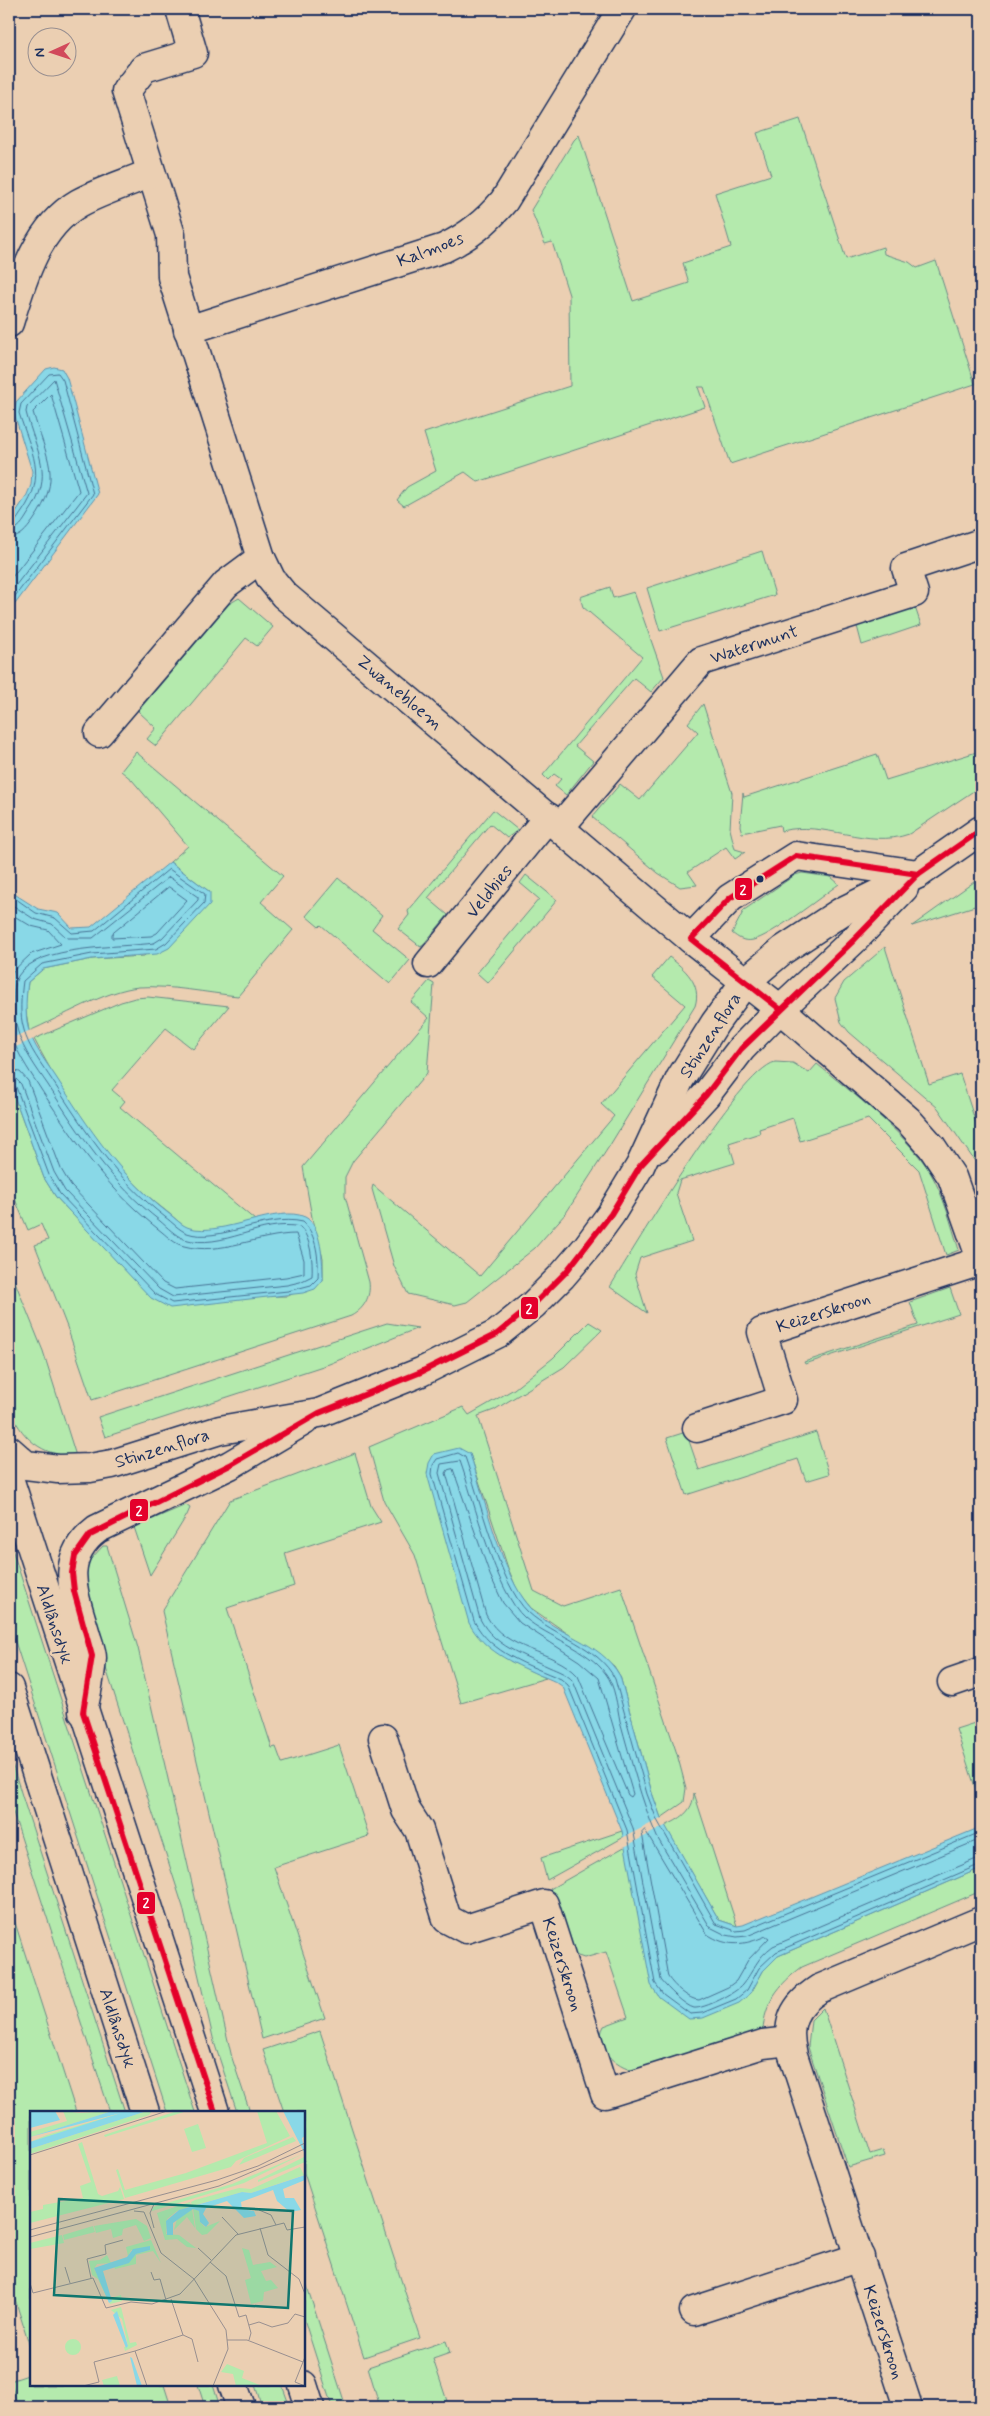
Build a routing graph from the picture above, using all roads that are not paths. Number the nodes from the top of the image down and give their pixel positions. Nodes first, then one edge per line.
1 (180, 9) edge
2 (622, 9) edge
3 (150, 173) junction
4 (9, 324) edge
5 (188, 330) junction
6 (981, 542) edge
7 (261, 558) junction
8 (99, 733) dead end
9 (554, 822) junction
10 (981, 830) edge
11 (918, 874) junction
12 (691, 939) junction
13 (428, 964) dead end
14 (746, 982) junction
15 (780, 1009) junction
16 (640, 1166) junction
17 (973, 1207) edge
18 (981, 1260) edge
19 (319, 1412) junction
20 (697, 1428) dead end
21 (9, 1450) edge
22 (9, 1478) edge
23 (981, 1672) edge
24 (952, 1682) dead end
25 (9, 1688) edge
26 (83, 1712) junction
27 (383, 1738) dead end
28 (981, 1921) edge
29 (790, 2041) junction
30 (145, 2111) edge
31 (215, 2111) edge
32 (860, 2257) junction
33 (694, 2311) dead end
34 (233, 2386) edge
35 (303, 2386) edge
36 (241, 2407) edge
37 (310, 2407) edge
38 (908, 2407) edge

1 - 3 street, Zwanebloem
2 - 5 street, Kalmoes
3 - 4 street
3 - 5 street, Zwanebloem
5 - 7 street, Zwanebloem
6 - 9 street, Watermunt
7 - 8 street
7 - 9 street, Zwanebloem
9 - 12 street, Zwanebloem
9 - 13 street, Veldbies
10 - 11 street, Stinzenflora
11 - 12 street
11 - 14 street, Stinzenflora
11 - 15 street, Stinzenflora
12 - 14 street, Zwanebloem
14 - 15 street, Zwanebloem
14 - 16 street, Stinzenflora
15 - 16 street, Stinzenflora
15 - 17 street, Keizerskroon
16 - 19 street, Stinzenflora
17 - 18 street, Keizerskroon
18 - 20 street, Keizerskroon
19 - 21 street, Stinzenflora
19 - 26 street, Stinzenflora
22 - 26 street, Aldlânsdyk
23 - 24 street
25 - 30 street, Aldlânsdyk
26 - 31 street, Aldlânsdyk
27 - 29 street, Keizerskroon
28 - 29 street, Keizerskroon
29 - 32 street, Keizerskroon
32 - 33 street
32 - 38 street, Keizerskroon
34 - 36 street
35 - 37 street

